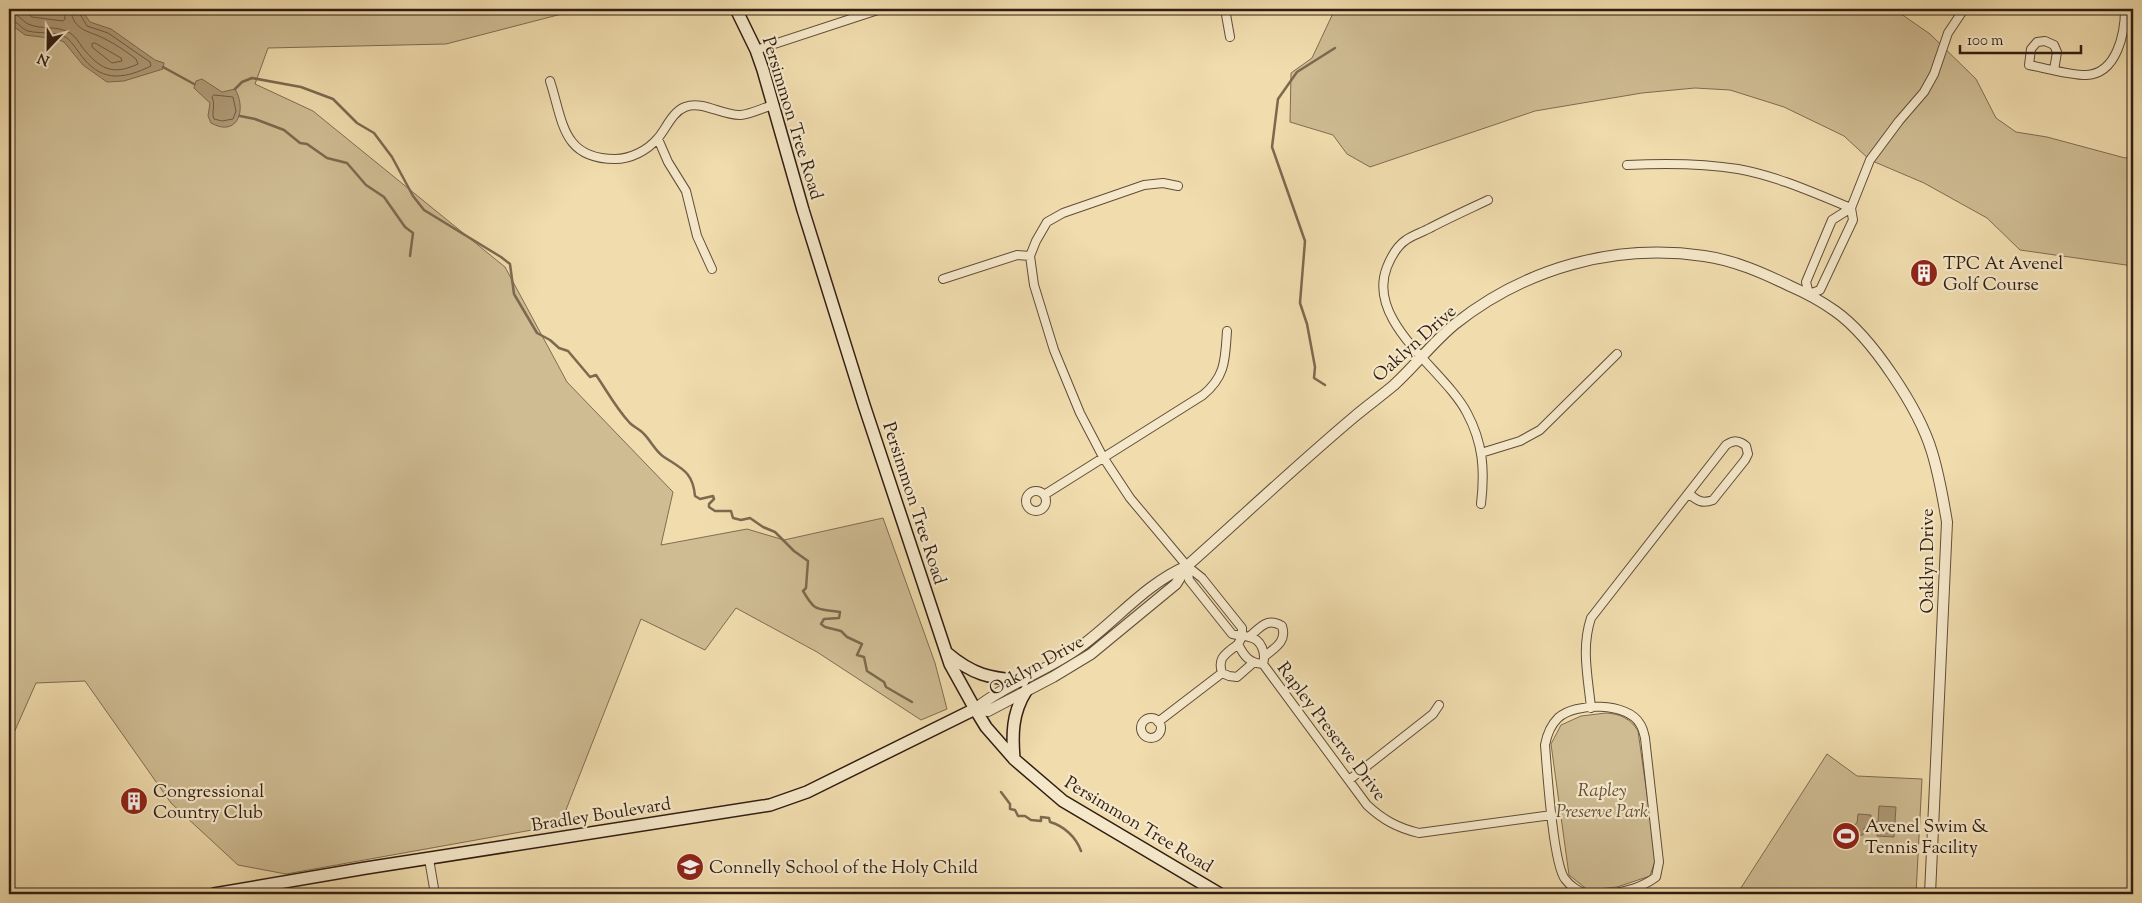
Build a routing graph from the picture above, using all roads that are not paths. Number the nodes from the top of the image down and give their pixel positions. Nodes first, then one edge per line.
1 (736, 9) edge
2 (881, 9) edge
3 (1225, 9) edge
4 (2125, 9) edge
5 (1958, 11) edge
6 (1230, 36) dead end
7 (756, 50) junction
8 (2054, 70) junction
9 (550, 81) dead end
10 (773, 104) junction
11 (658, 139) junction
12 (1628, 165) dead end
13 (1178, 186) dead end
14 (1488, 200) dead end
15 (1851, 208) junction
16 (1030, 256) junction
17 (712, 269) dead end
18 (944, 279) dead end
19 (1808, 294) junction
20 (1227, 332) dead end
21 (1617, 354) dead end
22 (1422, 358) junction
23 (1481, 453) junction
24 (1103, 457) junction
25 (1688, 494) junction
26 (1044, 495) dead end
27 (1481, 504) dead end
28 (1186, 566) junction
29 (1243, 639) junction
30 (946, 652) junction
31 (1264, 660) junction
32 (1253, 663) junction
33 (1222, 673) junction
34 (1024, 686) junction
35 (1439, 705) dead end
36 (1591, 708) junction
37 (975, 709) junction
38 (1158, 722) dead end
39 (1014, 759) junction
40 (1349, 780) junction
41 (1552, 815) junction
42 (430, 859) junction
43 (214, 894) edge
44 (435, 894) edge
45 (1220, 894) edge
46 (1587, 894) edge
47 (1614, 894) edge
48 (1930, 894) edge

1 - 7 main road, Persimmon Tree Road
2 - 7 street
3 - 6 street
4 - 8 street
5 - 15 street
7 - 10 main road, Persimmon Tree Road
8 - 8 street
9 - 11 street
10 - 11 street
10 - 30 main road, Persimmon Tree Road
11 - 17 street
12 - 15 street
13 - 16 street
14 - 22 street
15 - 19 street
15 - 19 street
16 - 18 street
16 - 24 street
19 - 22 street, Oaklyn Drive
19 - 48 street, Oaklyn Drive
20 - 24 street
21 - 23 street
22 - 23 street
22 - 28 street, Oaklyn Drive
23 - 27 street
24 - 26 street
24 - 28 street
25 - 25 street
25 - 36 street
28 - 29 street, Rapley Preserve Drive
28 - 29 street, Rapley Preserve Drive
28 - 34 street, Oaklyn Drive
29 - 31 street, Rapley Preserve Drive
29 - 31 street
29 - 32 street, Rapley Preserve Drive
29 - 33 street
30 - 34 main road
30 - 37 main road, Persimmon Tree Road
31 - 32 street, Rapley Preserve Drive
31 - 40 street, Rapley Preserve Drive
32 - 33 street
33 - 38 street
34 - 37 street, Oaklyn Drive
34 - 39 main road
35 - 40 street
36 - 41 street
36 - 47 street
37 - 39 main road, Persimmon Tree Road
37 - 42 main road, Bradley Boulevard
39 - 45 main road, Persimmon Tree Road
40 - 41 street, Rapley Preserve Drive
41 - 46 street
42 - 43 main road, Bradley Boulevard
42 - 44 street

